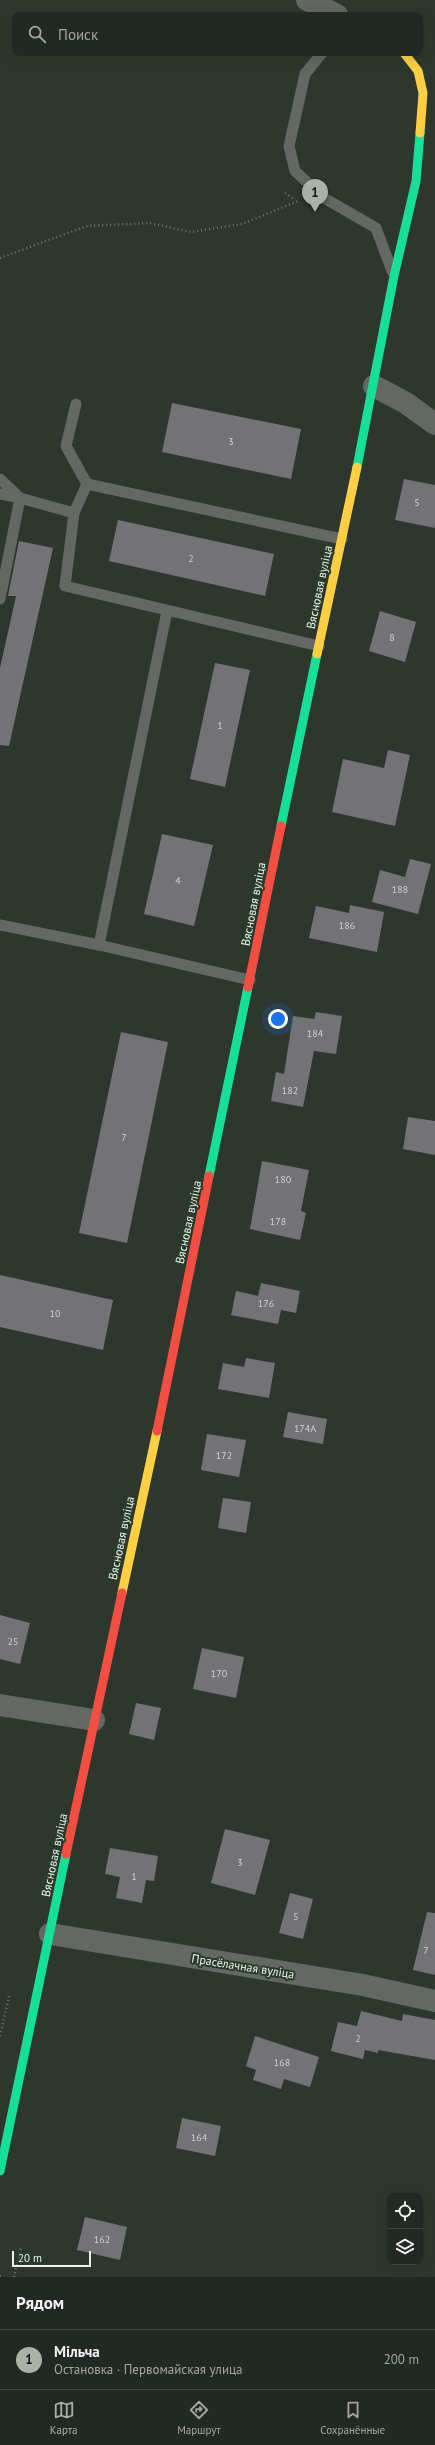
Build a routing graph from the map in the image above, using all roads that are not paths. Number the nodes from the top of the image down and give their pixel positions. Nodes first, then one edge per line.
1 (307, 0) edge
2 (331, 12) edge
3 (320, 56) edge
4 (406, 56) edge
5 (394, 276) junction
6 (374, 386) junction
7 (76, 404) dead end
8 (435, 424) edge
9 (0, 479) edge
10 (87, 484) junction
11 (0, 494) edge
12 (20, 498) junction
13 (74, 513) junction
14 (342, 539) junction
15 (0, 599) edge
16 (167, 611) junction
17 (319, 646) junction
18 (0, 925) edge
19 (99, 945) junction
20 (250, 980) junction
21 (0, 1705) edge
22 (94, 1720) junction
23 (50, 1934) junction
24 (435, 2001) edge
25 (0, 2171) edge

1 - 2 street
3 - 5 lane
4 - 5 street, Вясновая вуліца
5 - 6 street, Вясновая вуліца
6 - 8 street
6 - 14 street, Вясновая вуліца
7 - 10 lane
9 - 12 lane
10 - 13 lane
10 - 14 lane
11 - 12 lane
12 - 13 lane
12 - 15 lane
13 - 16 lane
14 - 17 street, Вясновая вуліца
16 - 17 lane
16 - 19 lane
17 - 20 street, Вясновая вуліца
18 - 19 lane
19 - 20 lane
20 - 22 street, Вясновая вуліца
21 - 22 street
22 - 23 street, Вясновая вуліца
23 - 24 street, Прасёлачная вуліца
23 - 25 street, Вясновая вуліца

